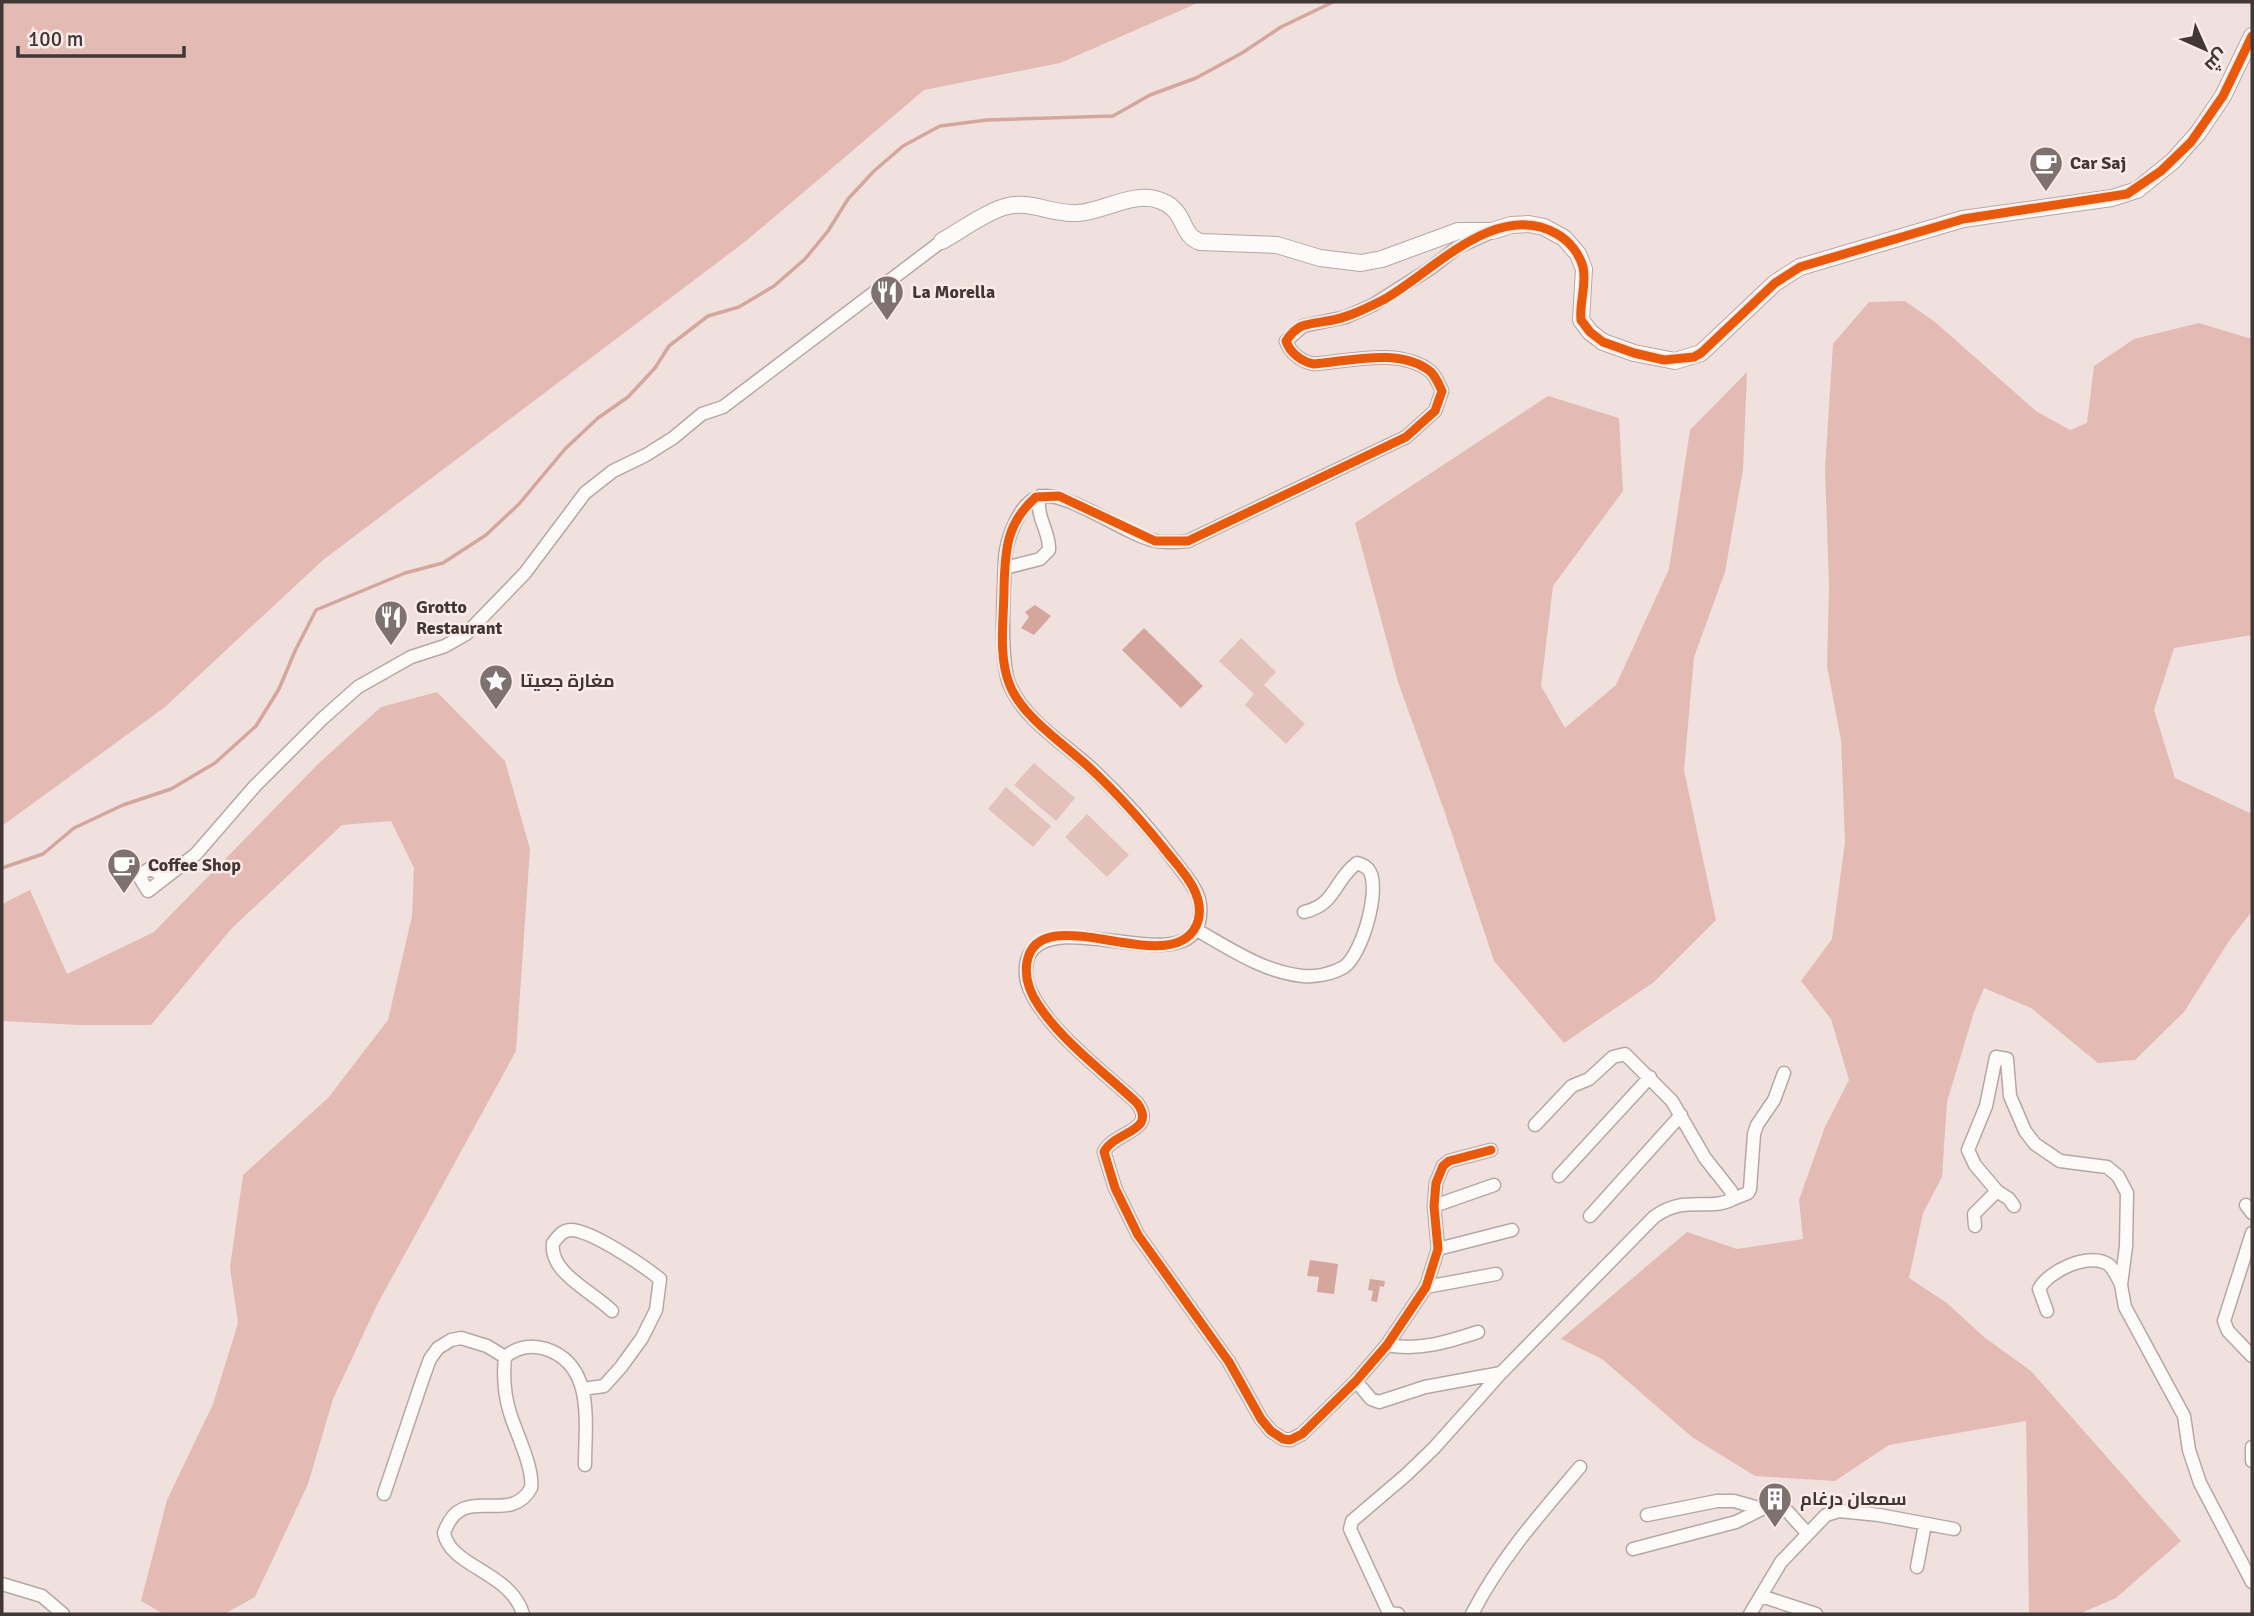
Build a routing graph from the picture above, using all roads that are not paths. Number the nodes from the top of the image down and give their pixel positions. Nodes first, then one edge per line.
1 (2252, 36) edge
2 (1492, 231) junction
3 (942, 241) joint
4 (1040, 496) junction
5 (1004, 568) junction
6 (163, 879) dead end
7 (1304, 912) dead end
8 (1195, 929) junction
9 (1784, 1073) dead end
10 (1650, 1077) junction
11 (1681, 1115) junction
12 (1535, 1125) dead end
13 (1491, 1150) dead end
14 (1559, 1176) dead end
15 (1494, 1185) dead end
16 (1997, 1191) junction
17 (1732, 1199) junction
18 (1434, 1206) junction
19 (2014, 1206) dead end
20 (1590, 1216) dead end
21 (1975, 1226) dead end
22 (1512, 1230) dead end
23 (2252, 1233) edge
24 (1438, 1249) junction
25 (1496, 1274) dead end
26 (2121, 1285) junction
27 (1426, 1287) junction
28 (612, 1311) dead end
29 (2047, 1311) dead end
30 (1478, 1332) dead end
31 (1387, 1345) junction
32 (2252, 1356) edge
33 (505, 1357) junction
34 (1501, 1373) junction
35 (1356, 1381) junction
36 (583, 1389) junction
37 (2252, 1447) edge
38 (2252, 1461) edge
39 (585, 1465) dead end
40 (1580, 1467) dead end
41 (384, 1494) dead end
42 (1759, 1508) junction
43 (1647, 1515) dead end
44 (1925, 1524) junction
45 (1954, 1529) dead end
46 (1807, 1532) junction
47 (1633, 1549) dead end
48 (1917, 1567) dead end
49 (2252, 1582) edge
50 (2, 1584) edge
51 (1761, 1596) junction
52 (63, 1614) edge
53 (523, 1614) edge
54 (1391, 1614) edge
55 (1472, 1614) edge
56 (1750, 1614) edge
57 (1816, 1614) edge

1 - 2 street
2 - 3 street
2 - 4 street
3 - 6 street
4 - 5 street
4 - 5 street
5 - 8 street
7 - 8 street
8 - 35 street
9 - 17 street
10 - 11 street
10 - 12 street
10 - 14 street
11 - 17 street
11 - 20 street
13 - 18 street
15 - 18 street
16 - 19 street
16 - 21 street
16 - 26 street
17 - 34 street
18 - 24 street
22 - 24 street
23 - 32 street
24 - 27 street
25 - 27 street
26 - 29 street
26 - 49 street
27 - 31 street
28 - 36 street
30 - 31 street
31 - 35 street
33 - 36 street
33 - 41 street
33 - 53 street
34 - 35 street
34 - 54 street
36 - 39 street
37 - 38 street
40 - 55 street
42 - 43 street
42 - 46 street
42 - 47 street
44 - 45 street
44 - 46 street
44 - 48 street
46 - 51 street
50 - 52 street
51 - 56 street
51 - 57 street

